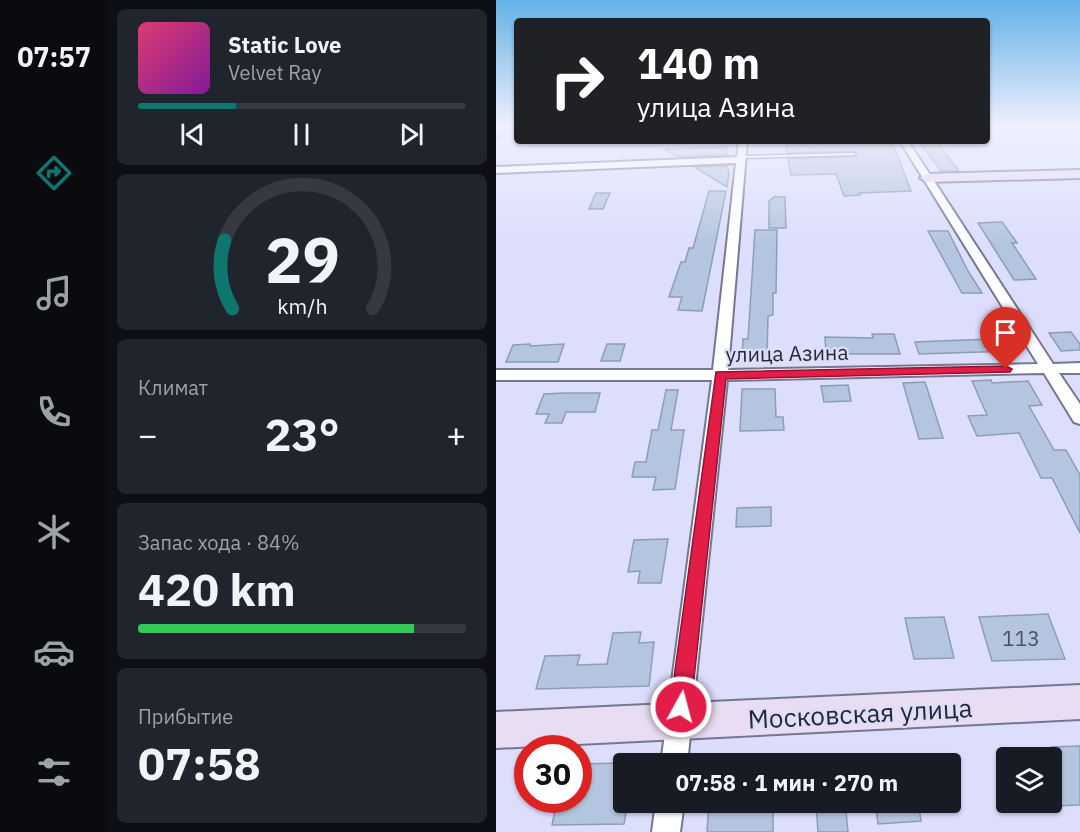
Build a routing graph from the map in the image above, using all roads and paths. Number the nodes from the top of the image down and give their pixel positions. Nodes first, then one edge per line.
1 (556, 166) edge
2 (742, 166) edge
3 (919, 166) edge
4 (496, 170) edge
5 (1080, 174) edge
6 (927, 178) junction
7 (1080, 368) edge
8 (1048, 369) junction
9 (496, 375) edge
10 (720, 375) junction
11 (1080, 418) edge
12 (1080, 702) edge
13 (679, 722) junction
14 (496, 730) edge
15 (675, 753) edge
16 (669, 813) edge
17 (666, 832) edge

1 - 4 street
2 - 10 street
3 - 6 street
5 - 6 main road
6 - 8 street
7 - 8 street, улица Азина
8 - 10 street, улица Азина
8 - 11 street
9 - 10 street, улица Азина
10 - 13 street
12 - 13 main road, Московская улица
13 - 14 main road, Московская улица
13 - 15 street
16 - 17 street

